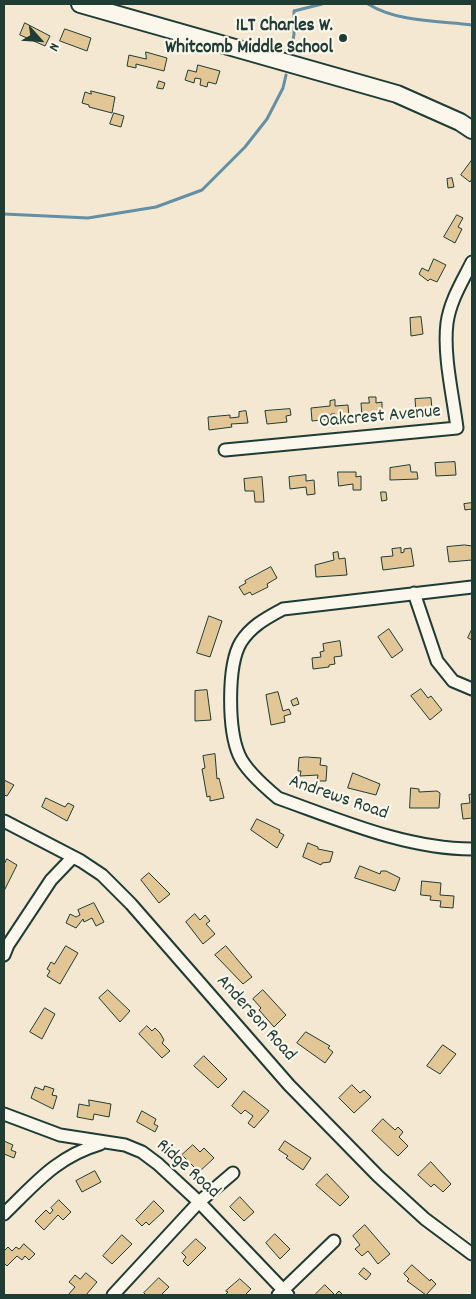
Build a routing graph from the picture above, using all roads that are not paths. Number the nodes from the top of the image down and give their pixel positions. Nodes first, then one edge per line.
1 (80, 4) edge
2 (472, 130) edge
3 (472, 262) edge
4 (225, 450) dead end
5 (472, 587) edge
6 (414, 594) junction
7 (472, 689) edge
8 (4, 821) edge
9 (472, 849) edge
10 (73, 857) junction
11 (4, 955) edge
12 (4, 1114) edge
13 (103, 1143) junction
14 (233, 1173) dead end
15 (199, 1202) junction
16 (4, 1214) edge
17 (334, 1241) dead end
18 (472, 1254) edge
19 (283, 1294) edge
20 (113, 1295) edge

1 - 2 street
3 - 4 street, Oakcrest Avenue
5 - 6 street, Andrews Road
6 - 7 street
6 - 9 street, Andrews Road
8 - 10 street, Anderson Road
10 - 11 street
10 - 18 street, Anderson Road
12 - 13 street, Ridge Road
13 - 15 street, Ridge Road
13 - 16 street
14 - 15 street
15 - 19 street, Ridge Road
15 - 20 street
17 - 19 street

